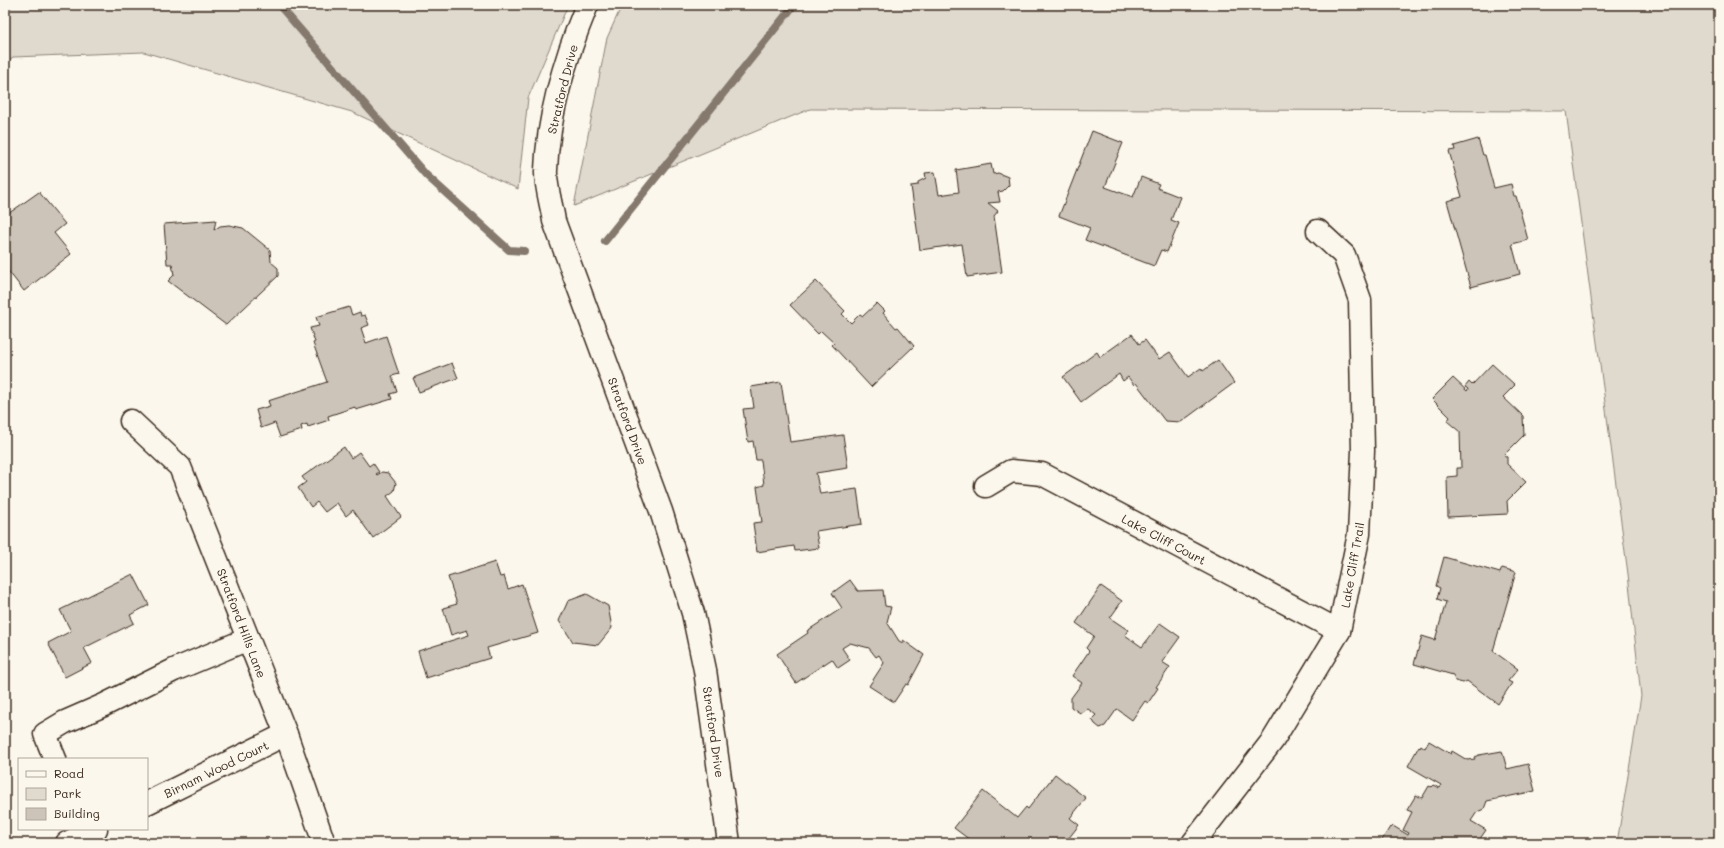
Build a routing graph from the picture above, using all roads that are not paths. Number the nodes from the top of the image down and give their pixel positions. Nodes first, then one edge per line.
1 (587, 5) edge
2 (1318, 231) dead end
3 (131, 421) dead end
4 (986, 486) dead end
5 (1339, 631) junction
6 (248, 639) junction
7 (286, 734) junction
8 (55, 758) edge
9 (148, 803) edge
10 (92, 830) edge
11 (67, 843) edge
12 (324, 843) edge
13 (729, 843) edge
14 (1193, 843) edge

1 - 13 street, Stratford Drive
2 - 5 street, Lake Cliff Trail
3 - 6 street, Stratford Hills Lane
4 - 5 street, Lake Cliff Court
5 - 14 street, Lake Cliff Trail
6 - 7 street, Stratford Hills Lane
6 - 8 street
7 - 9 street, Birnam Wood Court
7 - 12 street, Stratford Hills Lane
10 - 11 street

